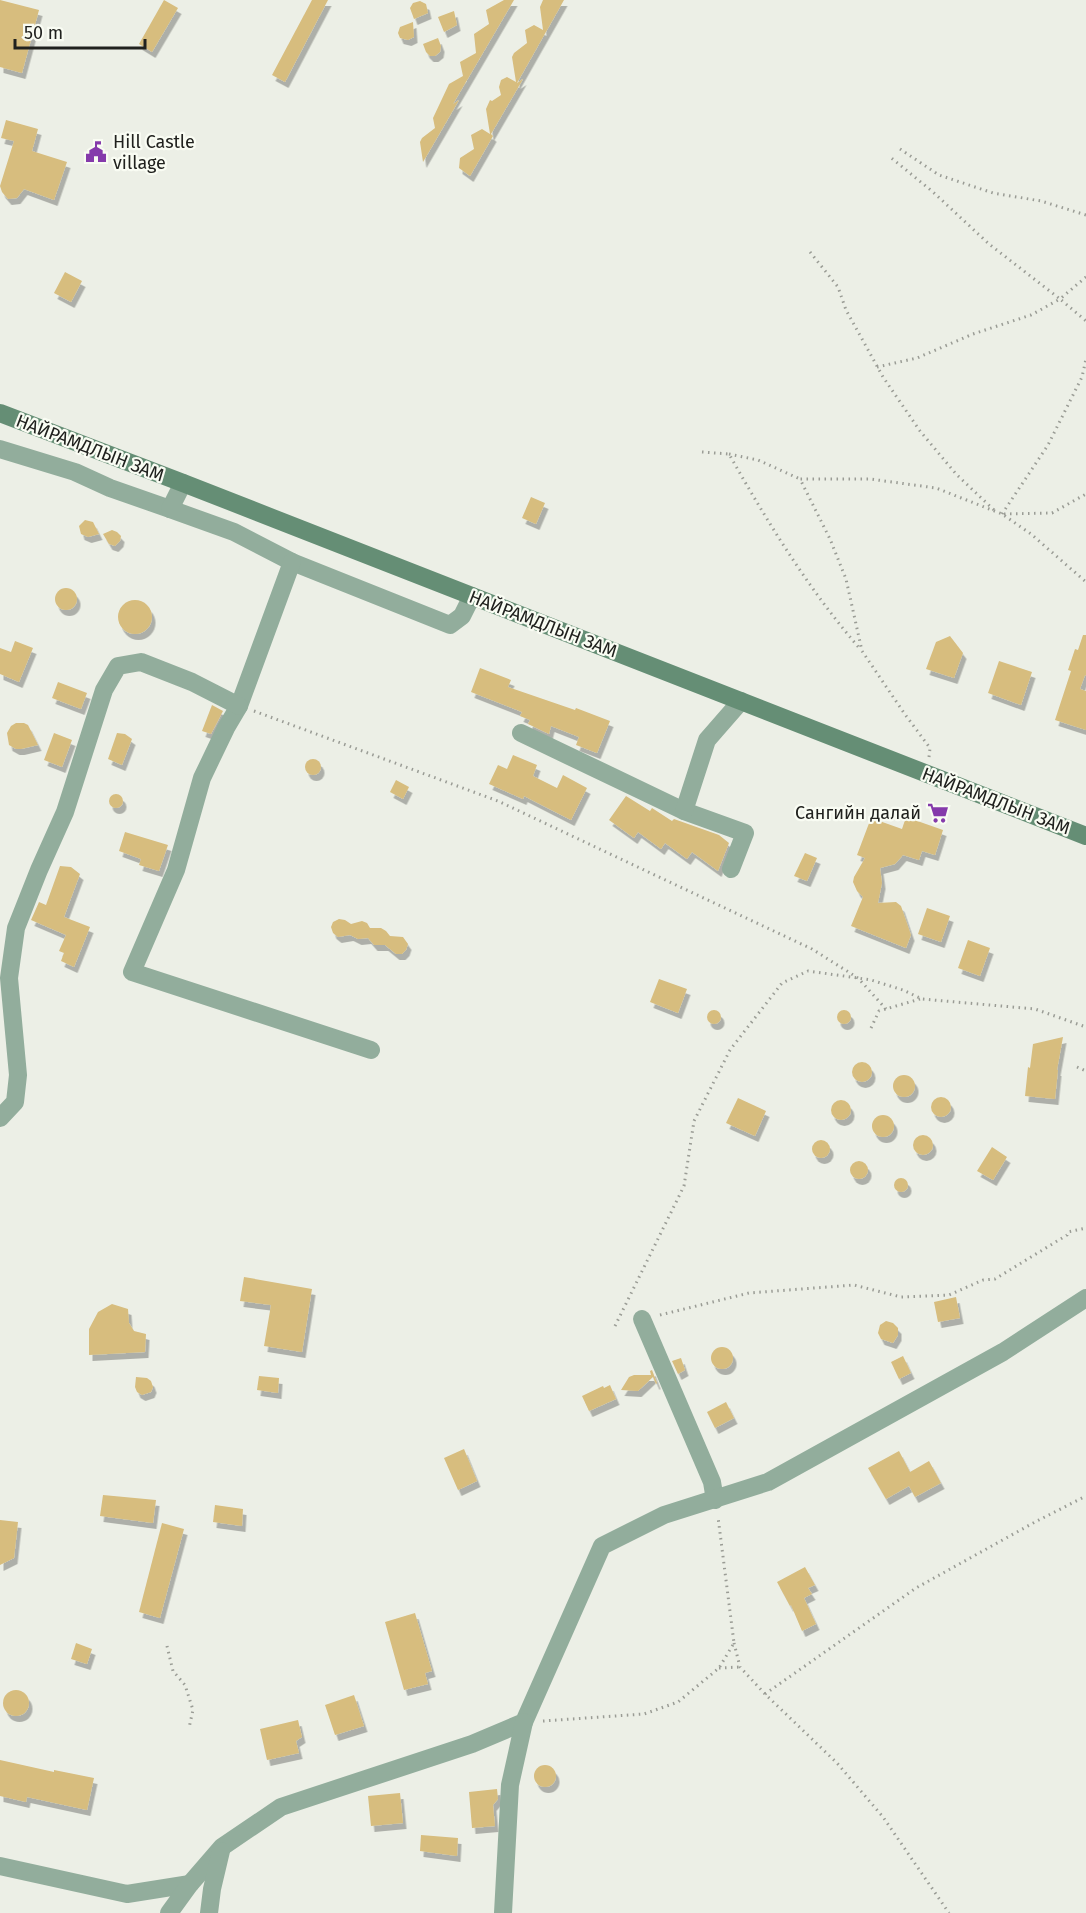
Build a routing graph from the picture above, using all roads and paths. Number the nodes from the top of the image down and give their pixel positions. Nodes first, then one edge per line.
1 (900, 149) dead end
2 (889, 156) dead end
3 (1086, 215) edge
4 (810, 252) dead end
5 (1086, 277) edge
6 (1060, 299) junction
7 (1086, 321) edge
8 (1086, 359) edge
9 (878, 367) junction
10 (0, 413) edge
11 (0, 450) edge
12 (702, 453) dead end
13 (729, 454) junction
14 (800, 480) junction
15 (183, 483) junction
16 (1086, 494) edge
17 (170, 509) junction
18 (995, 511) junction
19 (1002, 514) junction
20 (292, 562) junction
21 (1086, 582) edge
22 (472, 596) junction
23 (862, 651) junction
24 (741, 701) junction
25 (239, 706) junction
26 (521, 733) dead end
27 (928, 774) junction
28 (684, 811) junction
29 (1086, 836) edge
30 (731, 869) dead end
31 (858, 978) junction
32 (922, 999) junction
33 (886, 1009) junction
34 (1086, 1027) edge
35 (871, 1028) dead end
36 (371, 1050) dead end
37 (1077, 1067) dead end
38 (1086, 1071) edge
39 (0, 1118) edge
40 (1086, 1228) edge
41 (1086, 1298) edge
42 (642, 1319) joint
43 (615, 1326) dead end
44 (1086, 1496) edge
45 (715, 1500) junction
46 (734, 1643) junction
47 (167, 1646) dead end
48 (740, 1667) junction
49 (719, 1668) junction
50 (765, 1694) junction
51 (524, 1722) junction
52 (189, 1728) dead end
53 (222, 1847) junction
54 (0, 1866) edge
55 (190, 1884) junction
56 (170, 1913) edge
57 (209, 1913) edge
58 (503, 1913) edge
59 (949, 1913) edge

1 - 3 path
2 - 6 path
4 - 9 path
5 - 6 path
6 - 7 path
6 - 9 path
8 - 19 path
9 - 18 path
10 - 15 main road, НАЙРАМДЛЫН ЗАМ
11 - 17 street
12 - 13 path
13 - 14 path
13 - 23 path
14 - 18 path
14 - 23 path
15 - 17 street
15 - 22 main road, НАЙРАМДЛЫН ЗАМ
16 - 19 path
17 - 20 street
18 - 19 path
19 - 21 path
20 - 22 street
20 - 25 street
22 - 24 main road, НАЙРАМДЛЫН ЗАМ
23 - 27 path
24 - 27 main road, НАЙРАМДЛЫН ЗАМ
24 - 28 street
25 - 31 path
25 - 36 street
25 - 39 street
26 - 28 street
27 - 29 main road, НАЙРАМДЛЫН ЗАМ
28 - 30 street
31 - 32 path
31 - 33 path
31 - 43 path
32 - 33 path
32 - 34 path
33 - 35 path
37 - 38 path
40 - 42 path
41 - 45 street
42 - 45 street
44 - 50 path
45 - 46 path
45 - 51 street
46 - 48 path
46 - 49 path
47 - 52 path
48 - 49 path
48 - 50 path
49 - 51 path
50 - 59 path
51 - 53 street
51 - 58 street
53 - 55 street
53 - 57 street
54 - 55 street
55 - 56 street

